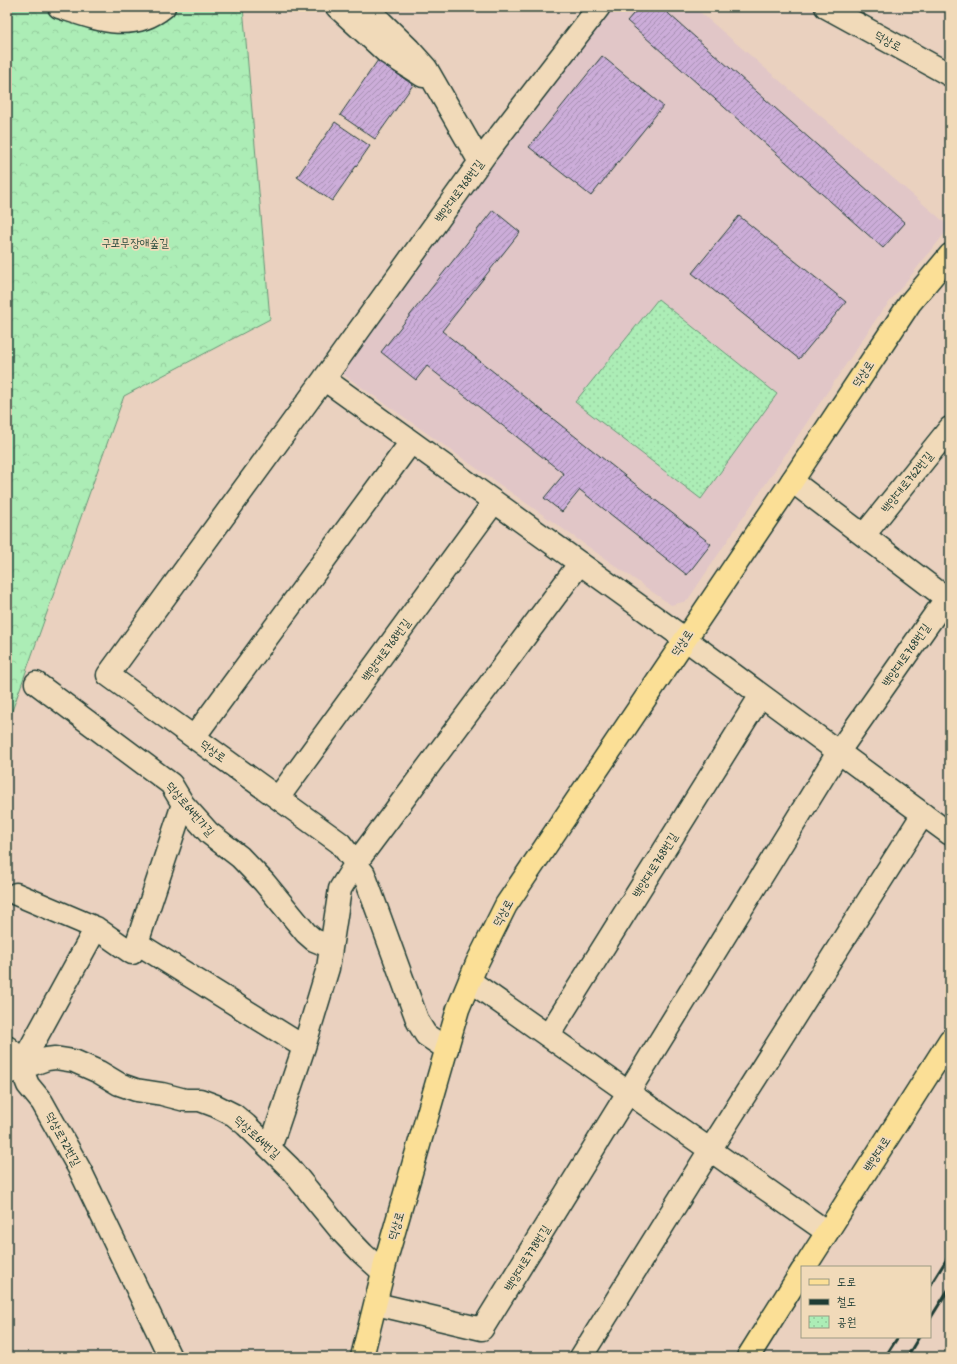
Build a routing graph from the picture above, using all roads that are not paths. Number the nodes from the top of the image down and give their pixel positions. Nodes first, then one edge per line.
1 (59, 7) edge
2 (164, 7) edge
3 (337, 7) edge
4 (366, 7) edge
5 (599, 7) edge
6 (826, 7) edge
7 (950, 75) edge
8 (434, 83) junction
9 (480, 162) junction
10 (950, 255) edge
11 (324, 379) junction
12 (950, 428) edge
13 (411, 442) junction
14 (792, 482) junction
15 (494, 502) junction
16 (864, 535) junction
17 (580, 564) junction
18 (949, 597) edge
19 (685, 639) junction
20 (108, 675) joint
21 (36, 683) dead end
22 (761, 695) junction
23 (194, 737) junction
24 (838, 751) junction
25 (278, 798) junction
26 (184, 804) junction
27 (923, 814) junction
28 (950, 834) edge
29 (356, 863) junction
30 (16, 894) dead end
31 (96, 928) junction
32 (138, 943) junction
33 (331, 946) junction
34 (470, 981) junction
35 (548, 1036) junction
36 (950, 1040) edge
37 (7, 1047) edge
38 (304, 1047) junction
39 (447, 1049) junction
40 (14, 1070) edge
41 (629, 1093) junction
42 (270, 1148) junction
43 (710, 1150) junction
44 (827, 1232) junction
45 (806, 1266) edge
46 (383, 1272) junction
47 (801, 1273) edge
48 (376, 1304) junction
49 (170, 1357) edge
50 (362, 1357) edge
51 (582, 1357) edge
52 (748, 1357) edge

1 - 2 street
3 - 8 street
4 - 8 street
5 - 9 street, 백양대로768번길
6 - 7 street, 덕상로
8 - 9 street
9 - 11 street, 백양대로768번길
10 - 14 main road, 덕상로
11 - 13 street
11 - 20 street, 백양대로768번길
12 - 16 street, 백양대로762번길
13 - 15 street
13 - 23 street
14 - 16 street
14 - 19 main road, 덕상로
15 - 17 street
15 - 25 street, 백양대로768번길
16 - 18 street
17 - 19 street
17 - 29 street
18 - 24 street, 백양대로768번길
19 - 22 street
19 - 34 main road, 덕상로
20 - 23 street, 덕상로
21 - 26 street, 덕상로64번가길
22 - 24 street
22 - 35 street, 백양대로768번길
23 - 25 street, 덕상로
24 - 27 street
24 - 41 street, 백양대로768번길
25 - 29 street, 덕상로
26 - 32 street
26 - 33 street, 덕상로64번가길
27 - 28 street
27 - 43 street
29 - 33 street
29 - 39 street, 덕상로
30 - 31 street
31 - 32 street
31 - 40 street
32 - 38 street
33 - 38 street
34 - 35 street
34 - 39 main road, 덕상로
35 - 41 street
36 - 44 main road, 백양대로
37 - 40 street, 덕상로72번길
38 - 42 street
39 - 46 main road, 덕상로
40 - 42 street, 덕상로64번길
40 - 49 street, 덕상로72번길
41 - 43 street
41 - 48 street, 백양대로778번길
42 - 46 street, 덕상로64번길
43 - 44 street
43 - 51 street
44 - 45 main road, 백양대로
46 - 48 main road, 덕상로
47 - 52 main road
48 - 50 main road, 덕상로

